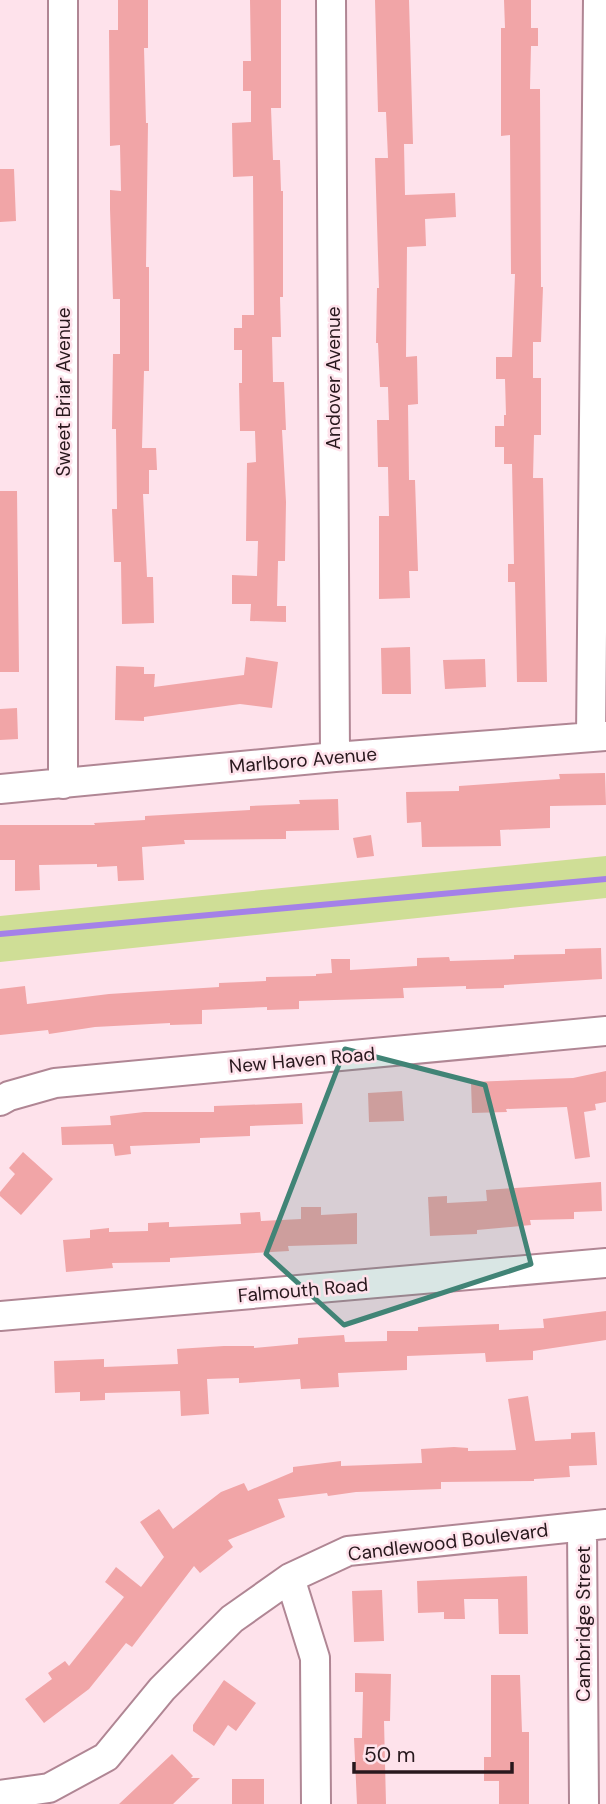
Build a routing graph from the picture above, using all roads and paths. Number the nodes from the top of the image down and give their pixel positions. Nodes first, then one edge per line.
1 (63, 0) edge
2 (331, 0) edge
3 (598, 0) edge
4 (598, 736) edge
5 (335, 757) junction
6 (63, 784) junction
7 (0, 789) edge
8 (606, 1031) edge
9 (0, 1101) edge
10 (606, 1263) edge
11 (0, 1316) edge
12 (594, 1526) edge
13 (290, 1578) junction
14 (0, 1795) edge
15 (316, 1804) edge
16 (584, 1804) edge

1 - 6 street, Sweet Briar Avenue
2 - 5 street, Andover Avenue
3 - 4 street
4 - 5 street, Marlboro Avenue
5 - 6 street, Marlboro Avenue
6 - 7 street, Marlboro Avenue
8 - 9 street, New Haven Road
10 - 11 street, Falmouth Road
12 - 13 street, Candlewood Boulevard
12 - 16 street, Cambridge Street
13 - 14 street, Candlewood Boulevard
13 - 15 street

